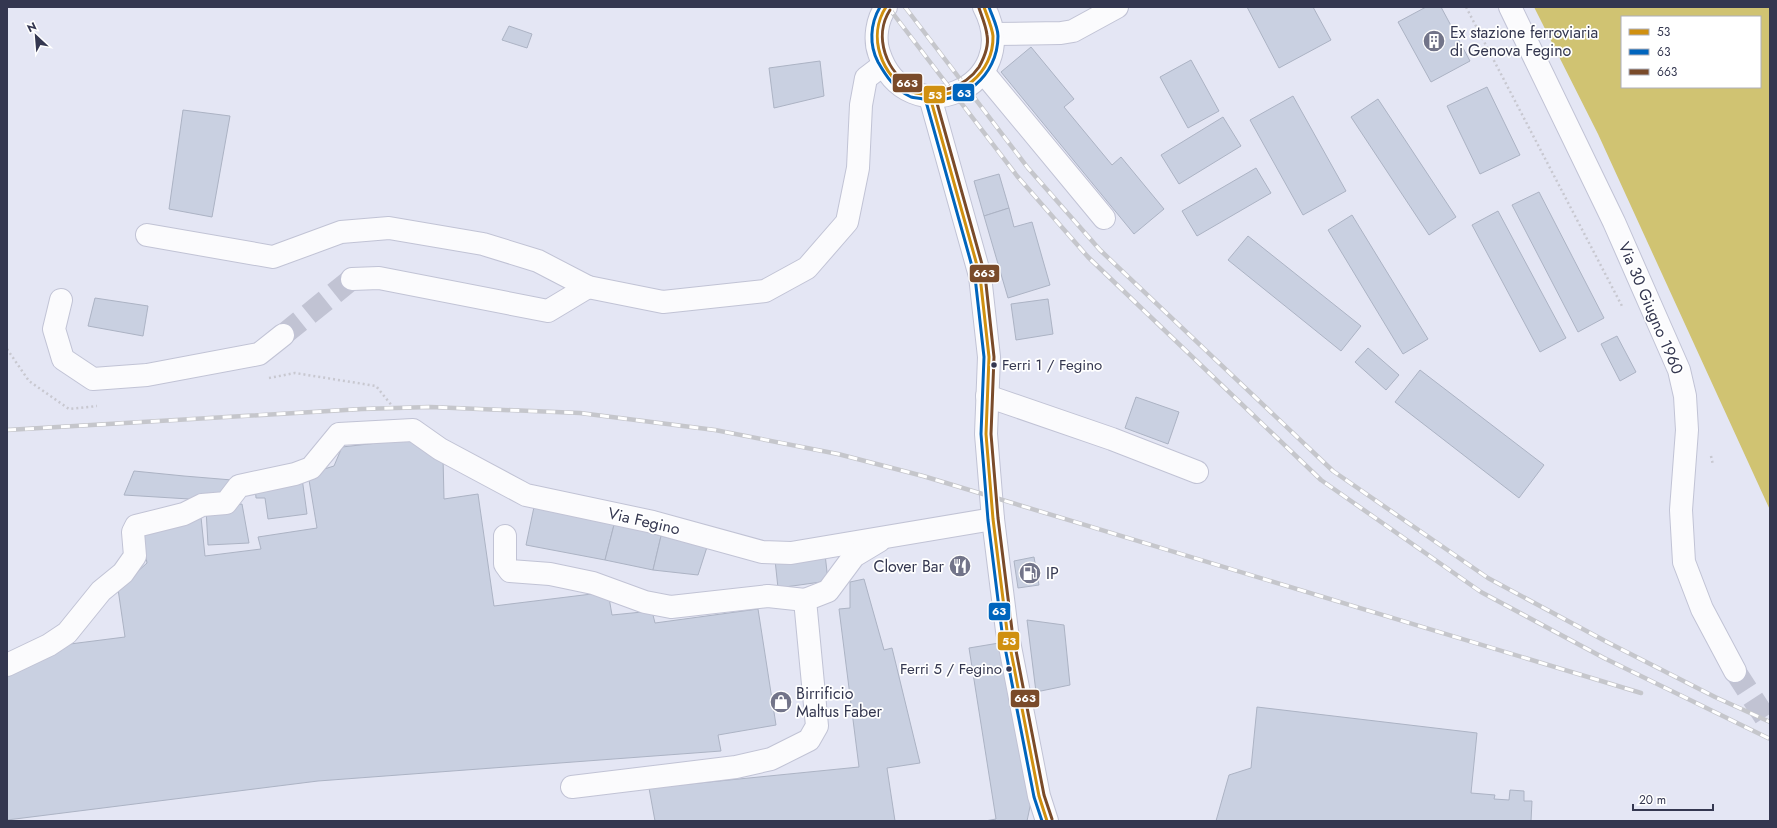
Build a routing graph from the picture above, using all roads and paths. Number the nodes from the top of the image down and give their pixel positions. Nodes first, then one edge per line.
1 (886, 7) edge
2 (984, 7) edge
3 (1117, 7) edge
4 (1466, 7) edge
5 (1510, 7) edge
6 (993, 34) junction
7 (883, 65) junction
8 (983, 72) junction
9 (930, 97) junction
10 (1104, 218) dead end
11 (147, 235) dead end
12 (352, 279) tunnel mouth
13 (588, 287) junction
14 (61, 300) dead end
15 (1625, 314) dead end
16 (283, 335) tunnel mouth
17 (987, 396) junction
18 (1197, 472) dead end
19 (993, 518) junction
20 (505, 536) dead end
21 (889, 536) junction
22 (805, 600) junction
23 (7, 665) edge
24 (1735, 671) tunnel mouth
25 (572, 787) dead end
26 (1039, 796) junction
27 (1034, 821) edge
28 (1047, 821) edge

1 - 7 main road
2 - 6 main road
3 - 6 main road
4 - 15 path
5 - 24 main road, Via 30 Giugno 1960
6 - 8 main road
7 - 9 main road
7 - 13 main road
8 - 9 main road
8 - 10 main road
9 - 17 main road
11 - 13 main road
12 - 13 main road
14 - 16 main road
17 - 18 main road
17 - 19 main road
19 - 21 main road, Via Fegino
19 - 26 main road
20 - 22 main road
21 - 22 main road, Via Fegino
21 - 23 main road, Via Fegino
22 - 25 main road
26 - 27 main road
26 - 28 main road

